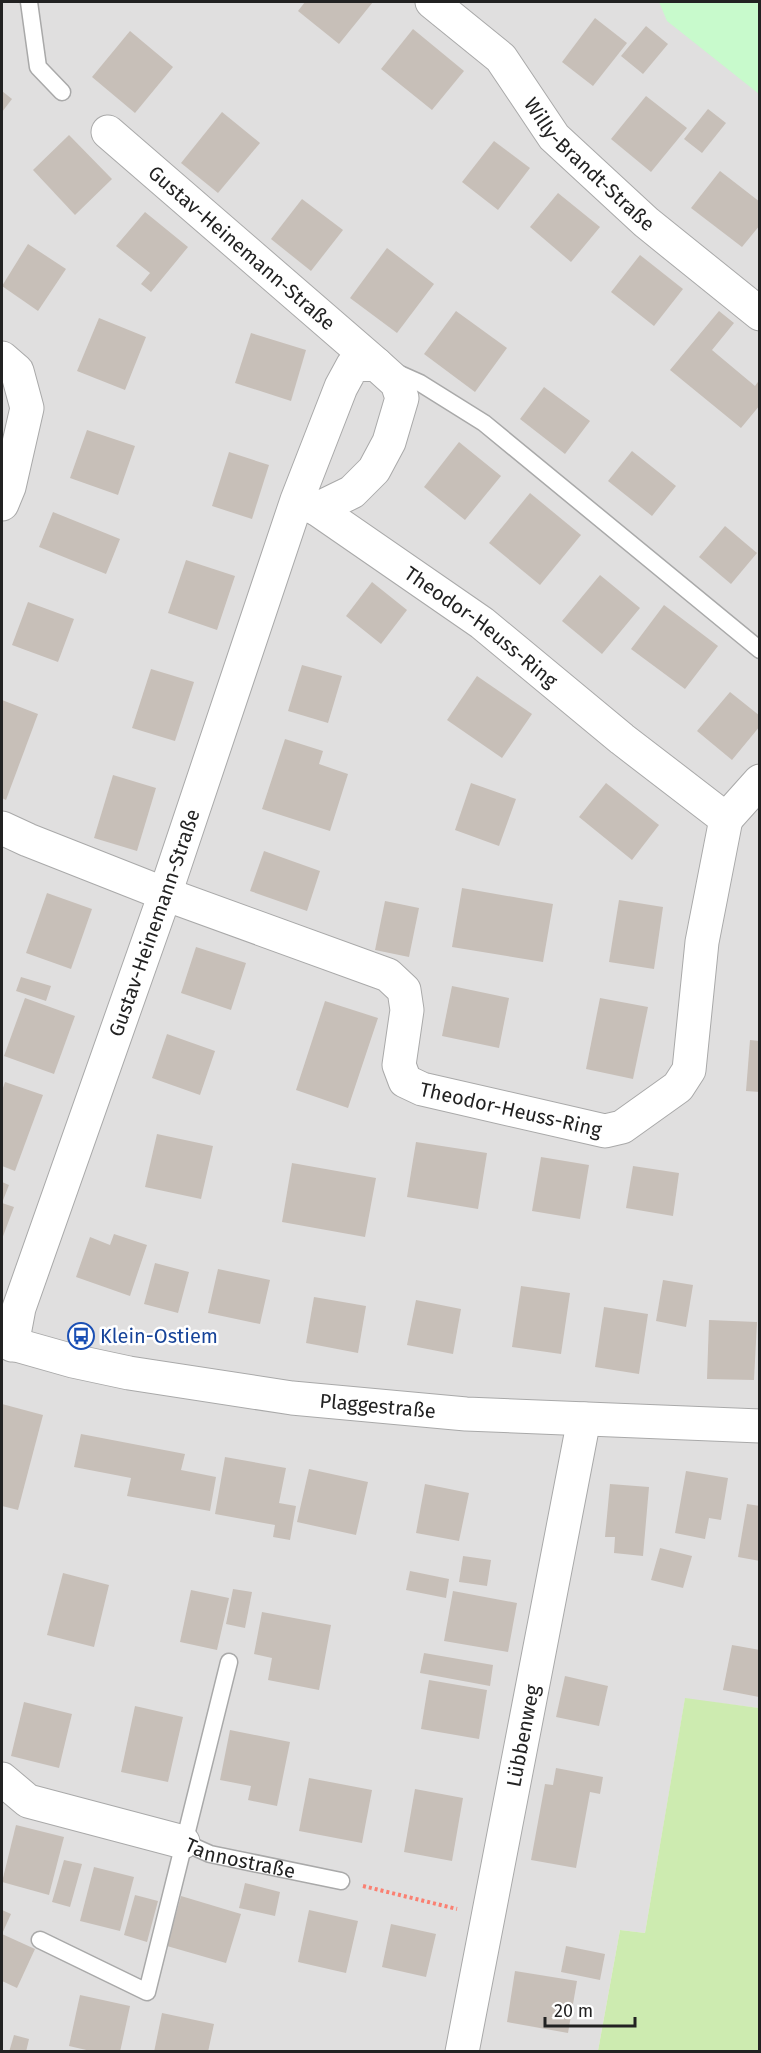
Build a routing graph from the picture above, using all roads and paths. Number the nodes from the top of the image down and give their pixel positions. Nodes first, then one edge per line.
1 (29, 2) edge
2 (432, 2) edge
3 (62, 92) dead end
4 (108, 132) dead end
5 (759, 314) edge
6 (2, 358) edge
7 (376, 364) junction
8 (2, 504) edge
9 (307, 504) junction
10 (759, 650) edge
11 (759, 781) edge
12 (726, 819) junction
13 (2, 828) edge
14 (165, 894) junction
15 (7, 1343) edge
16 (584, 1419) junction
17 (759, 1426) edge
18 (229, 1662) dead end
19 (2, 1779) edge
20 (183, 1842) junction
21 (342, 1881) joint
22 (488, 1916) junction
23 (40, 1940) dead end
24 (462, 2052) edge

1 - 3 lane
2 - 5 street, Willy-Brandt-Straße
4 - 7 street, Gustav-Heinemann-Straße
6 - 8 street
7 - 9 street, Gustav-Heinemann-Straße
7 - 9 street, Gustav-Heinemann-Straße
7 - 10 lane
9 - 12 street, Theodor-Heuss-Ring
9 - 14 street, Gustav-Heinemann-Straße
11 - 12 street, Theodor-Heuss-Ring
12 - 14 street, Theodor-Heuss-Ring
13 - 14 street, Theodor-Heuss-Ring
14 - 15 street, Gustav-Heinemann-Straße
15 - 16 street, Plaggestraße
16 - 17 street, Plaggestraße
16 - 22 street, Lübbenweg
18 - 20 lane
19 - 20 street, Tannostraße
20 - 21 lane, Tannostraße
20 - 23 lane
21 - 22 path
22 - 24 street, Lübbenweg

